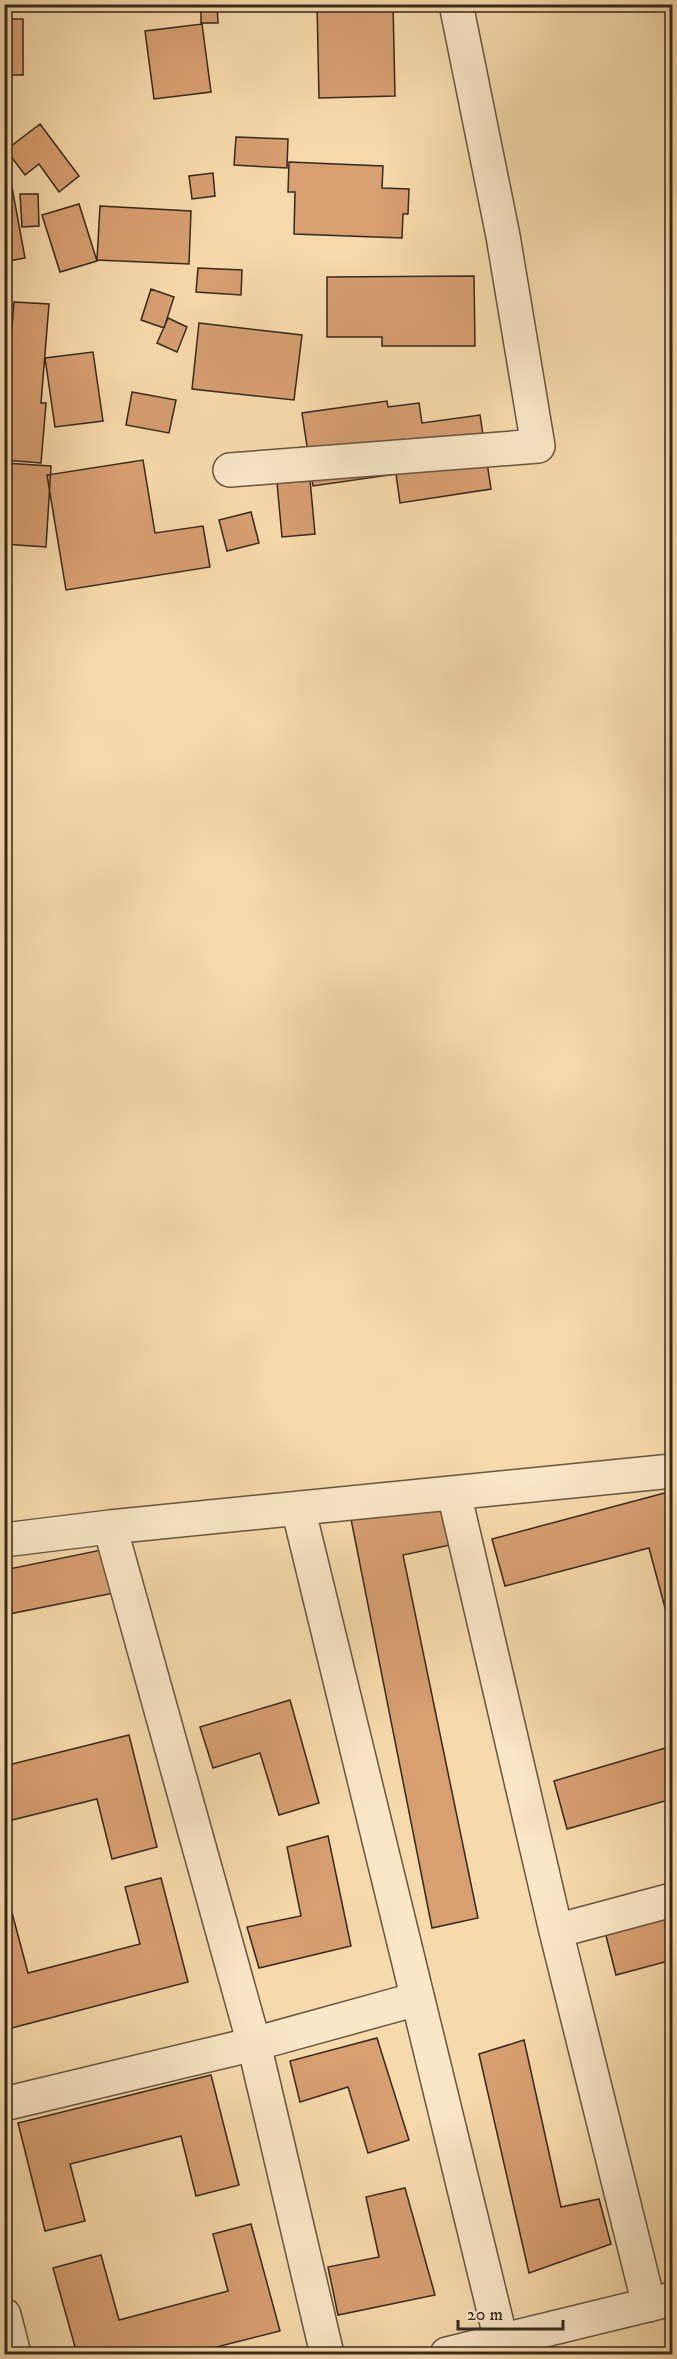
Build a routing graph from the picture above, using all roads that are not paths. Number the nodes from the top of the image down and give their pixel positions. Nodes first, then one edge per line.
1 (456, 4) edge
2 (230, 470) dead end
3 (672, 1471) edge
4 (454, 1493) junction
5 (298, 1508) junction
6 (110, 1527) junction
7 (4, 1540) edge
8 (672, 1900) edge
9 (556, 1931) junction
10 (417, 1999) junction
11 (254, 2044) junction
12 (4, 2104) edge
13 (661, 2302) edge
14 (4, 2315) edge
15 (501, 2340) junction
16 (14, 2355) edge
17 (327, 2355) edge
18 (447, 2355) edge

1 - 2 street
3 - 4 street
4 - 5 street
4 - 9 street
5 - 6 street
5 - 10 street
6 - 7 street
6 - 11 street
8 - 9 street
9 - 13 street
10 - 11 street
10 - 15 street
11 - 12 street
11 - 17 street
13 - 15 street
14 - 16 street
15 - 18 street

